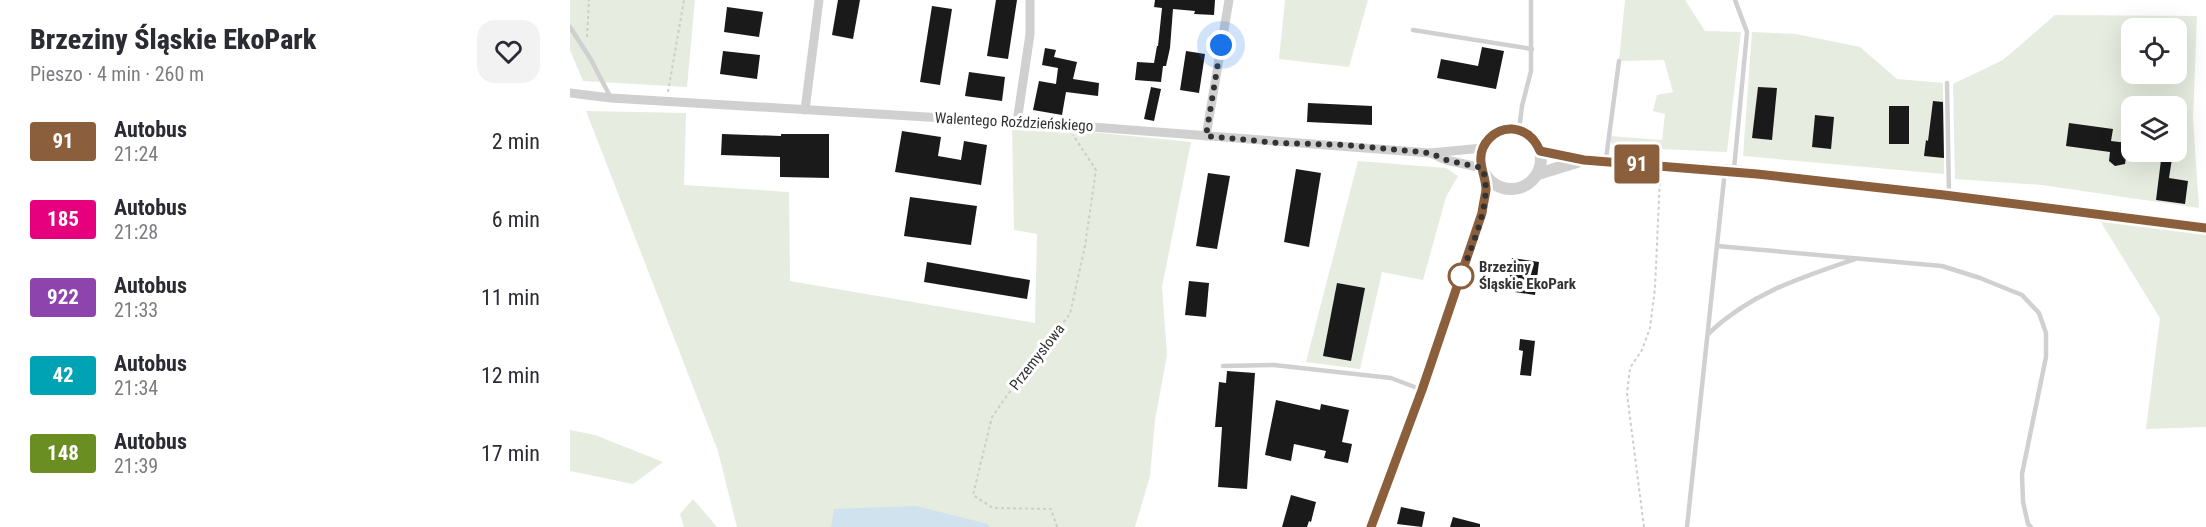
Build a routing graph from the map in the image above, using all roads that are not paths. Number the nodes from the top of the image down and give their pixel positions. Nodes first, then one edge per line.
1 (819, 0) edge
2 (1030, 0) edge
3 (1229, 0) edge
4 (1531, 0) edge
5 (1735, 0) edge
6 (570, 27) edge
7 (1413, 30) dead end
8 (1532, 49) junction
9 (1619, 61) dead end
10 (1947, 83) dead end
11 (570, 93) edge
12 (611, 99) junction
13 (805, 110) junction
14 (1017, 122) junction
15 (1519, 130) junction
16 (1206, 136) junction
17 (1483, 148) junction
18 (1540, 151) junction
19 (1430, 153) junction
20 (1584, 160) junction
21 (1605, 162) junction
22 (1483, 171) junction
23 (1729, 171) junction
24 (1538, 174) junction
25 (1507, 189) junction
26 (1949, 195) junction
27 (1482, 213) junction
28 (2206, 228) edge
29 (1717, 246) junction
30 (1857, 259) junction
31 (1709, 333) junction
32 (1223, 366) dead end
33 (1422, 390) junction
34 (1371, 527) edge
35 (1688, 527) edge
36 (2031, 527) edge

1 - 13 street
2 - 14 street
3 - 16 street
4 - 8 lane
5 - 23 lane
6 - 12 lane
7 - 8 lane
8 - 15 lane
9 - 21 lane
10 - 26 lane
11 - 12 street, Walentego Roździeńskiego
12 - 13 street, Walentego Roździeńskiego
13 - 14 street, Walentego Roździeńskiego
14 - 16 street, Walentego Roździeńskiego
15 - 17 street
15 - 18 street
16 - 19 street, Walentego Roździeńskiego
17 - 19 street, Walentego Roździeńskiego
17 - 22 street
18 - 20 street
18 - 24 street
19 - 22 street, Walentego Roździeńskiego
20 - 21 street
20 - 24 street
21 - 23 street
22 - 25 street
22 - 27 street
23 - 26 street
23 - 29 lane
24 - 25 street
25 - 27 street
26 - 28 street
27 - 33 street
29 - 30 lane
29 - 31 lane
30 - 31 lane
30 - 36 lane
31 - 35 lane
32 - 33 lane
33 - 34 street

